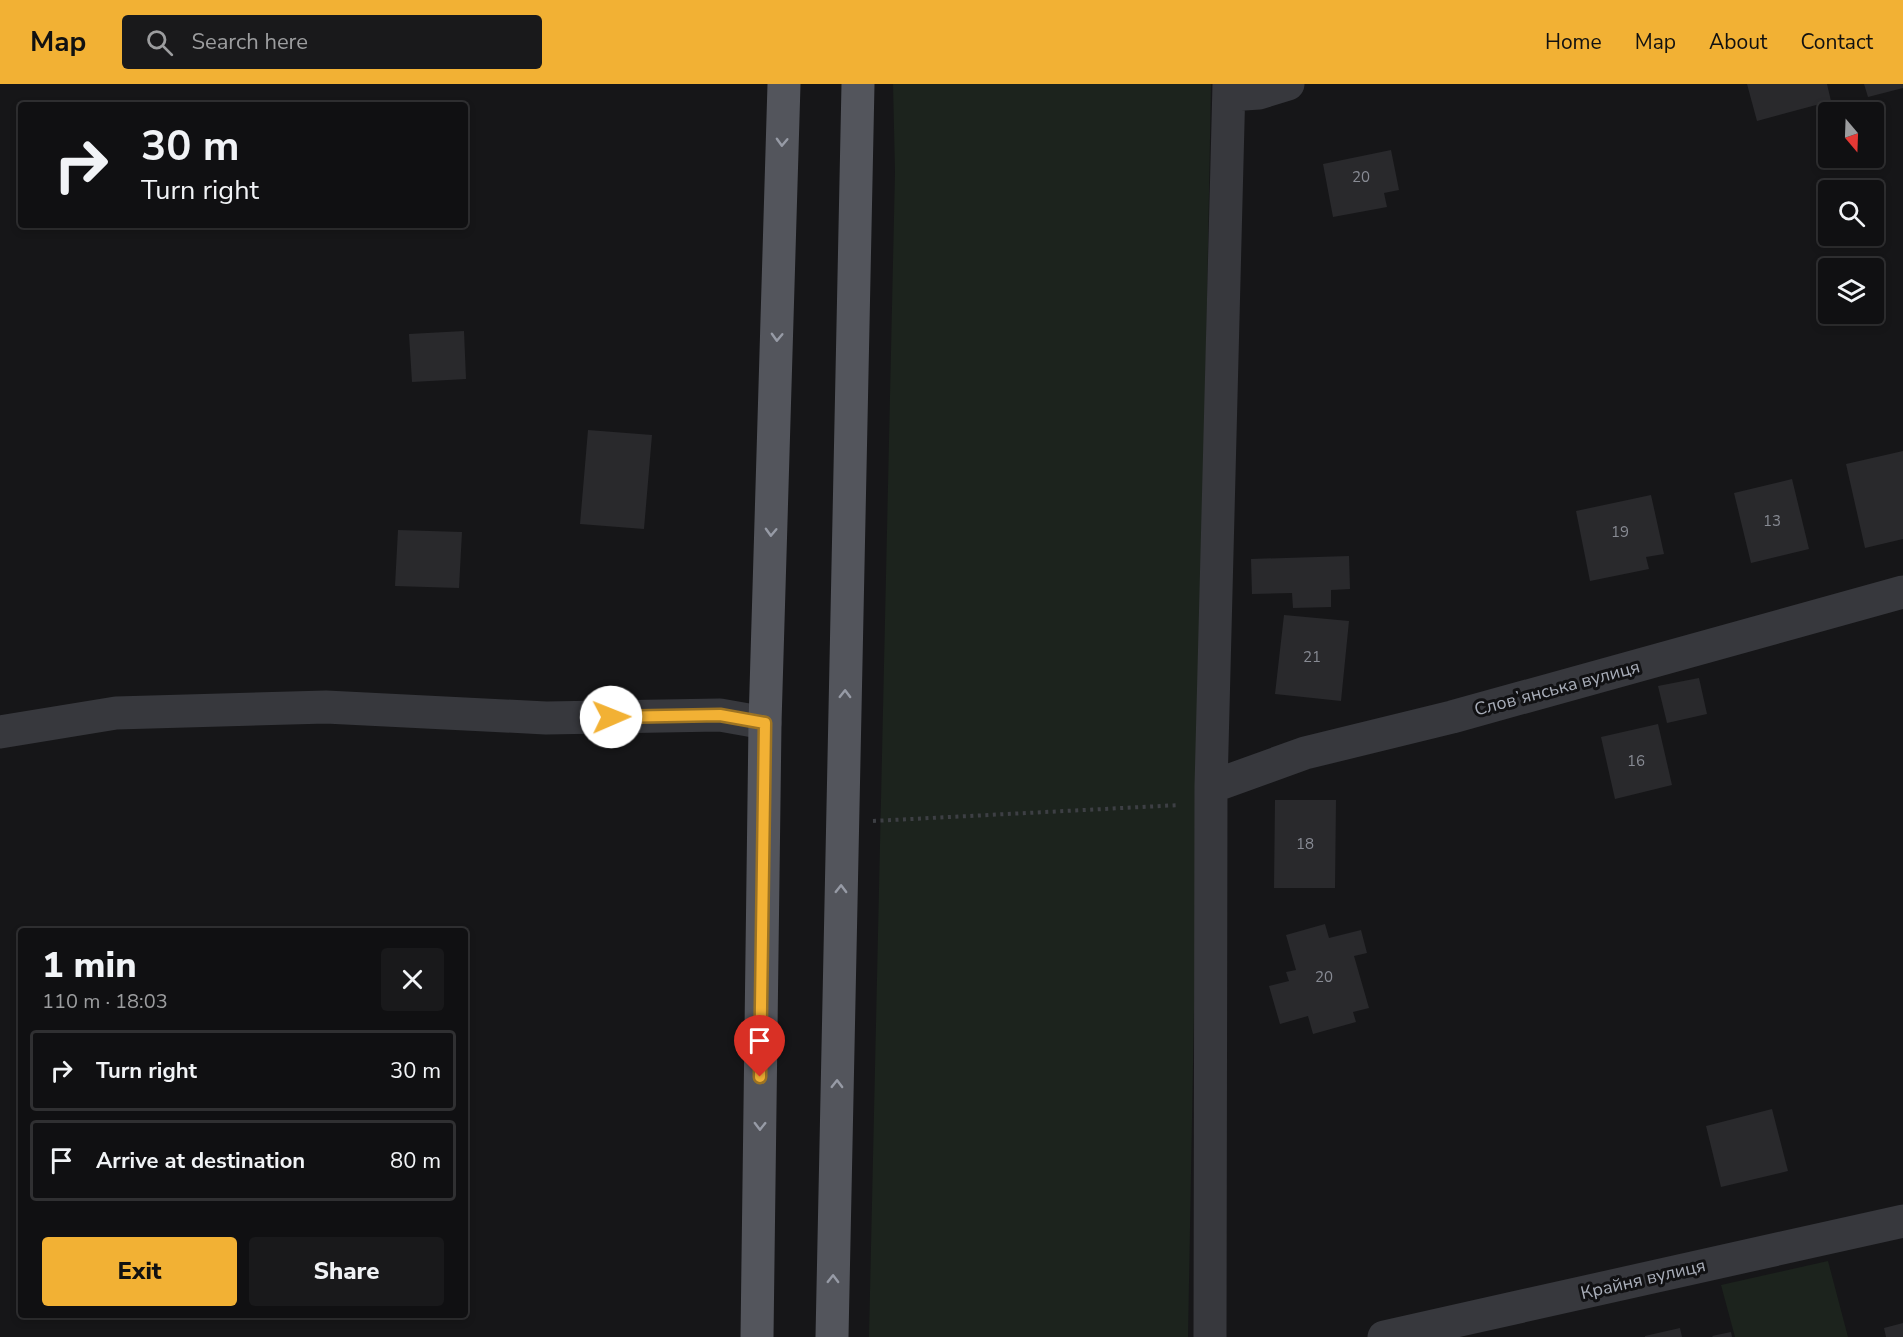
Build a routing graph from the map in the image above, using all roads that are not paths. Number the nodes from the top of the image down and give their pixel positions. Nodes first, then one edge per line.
1 (784, 84) edge
2 (858, 84) edge
3 (1288, 84) edge
4 (1229, 90) edge
5 (1903, 592) edge
6 (765, 723) junction
7 (0, 732) edge
8 (1211, 795) junction
9 (1903, 1221) edge
10 (757, 1337) edge
11 (832, 1337) edge
12 (1210, 1337) edge
13 (1384, 1337) edge

1 -> 6 main road
11 -> 2 main road
3 - 4 street
4 - 8 street
5 - 8 street, Словʼянська вулиця
6 - 7 street
6 -> 10 main road
8 - 12 street
9 - 13 street, Крайня вулиця

